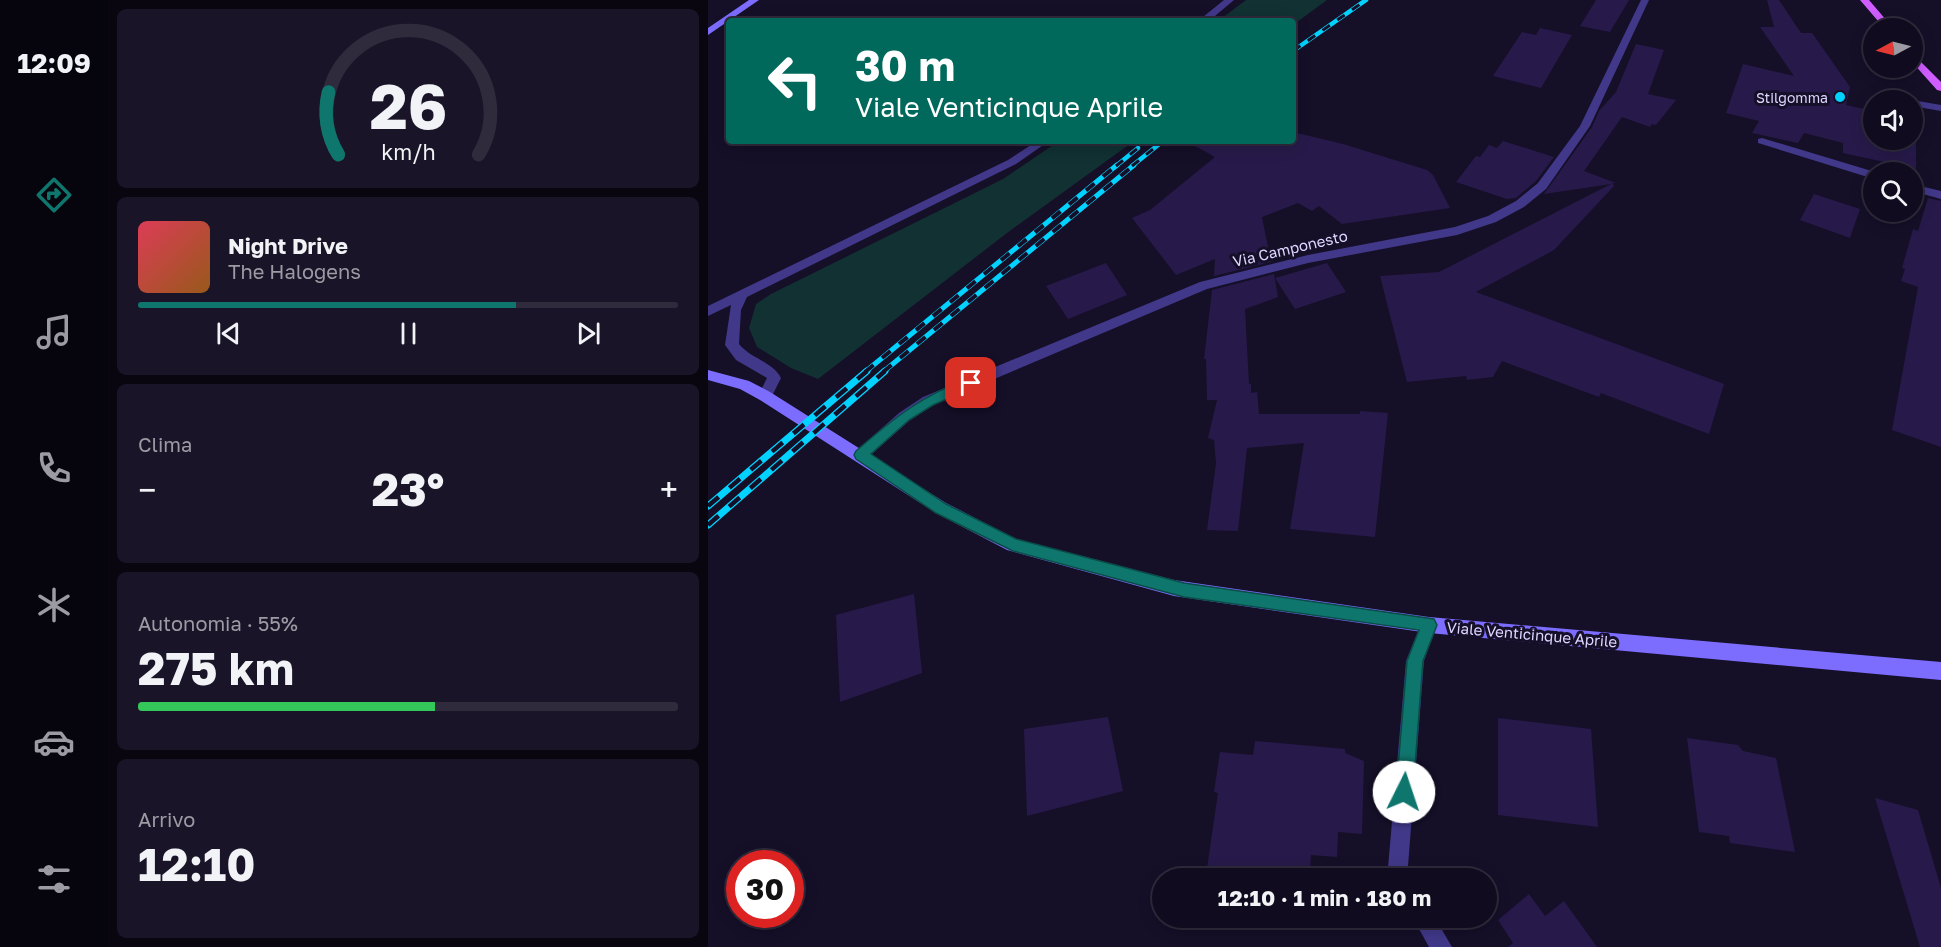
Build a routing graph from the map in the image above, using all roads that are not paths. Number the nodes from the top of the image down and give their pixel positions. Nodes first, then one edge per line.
1 (755, 0) edge
2 (1230, 0) edge
3 (1645, 0) edge
4 (1864, 0) edge
5 (729, 18) edge
6 (1207, 18) edge
7 (1880, 18) edge
8 (726, 20) edge
9 (708, 32) edge
10 (1923, 68) edge
11 (1941, 88) edge
12 (1923, 105) edge
13 (1941, 108) edge
14 (1762, 141) dead end
15 (1039, 144) edge
16 (1863, 173) edge
17 (1923, 191) edge
18 (1941, 195) edge
19 (743, 292) junction
20 (708, 311) edge
21 (708, 375) edge
22 (765, 396) junction
23 (861, 455) junction
24 (1429, 625) junction
25 (1941, 671) edge
26 (1398, 868) edge
27 (1429, 928) edge
28 (1441, 947) edge

1 - 5 main road
2 - 6 street
3 - 23 street, Via Camponesto
4 - 7 main road
8 - 9 main road
10 - 11 main road
12 - 13 street
14 - 16 street
15 - 19 street
17 - 18 street
19 - 20 street
19 - 22 street
21 - 22 main road, Viale Venticinque Aprile
22 - 23 main road, Viale Venticinque Aprile
23 - 24 main road, Viale Venticinque Aprile
24 - 25 main road, Viale Venticinque Aprile
24 - 26 street
27 - 28 street

